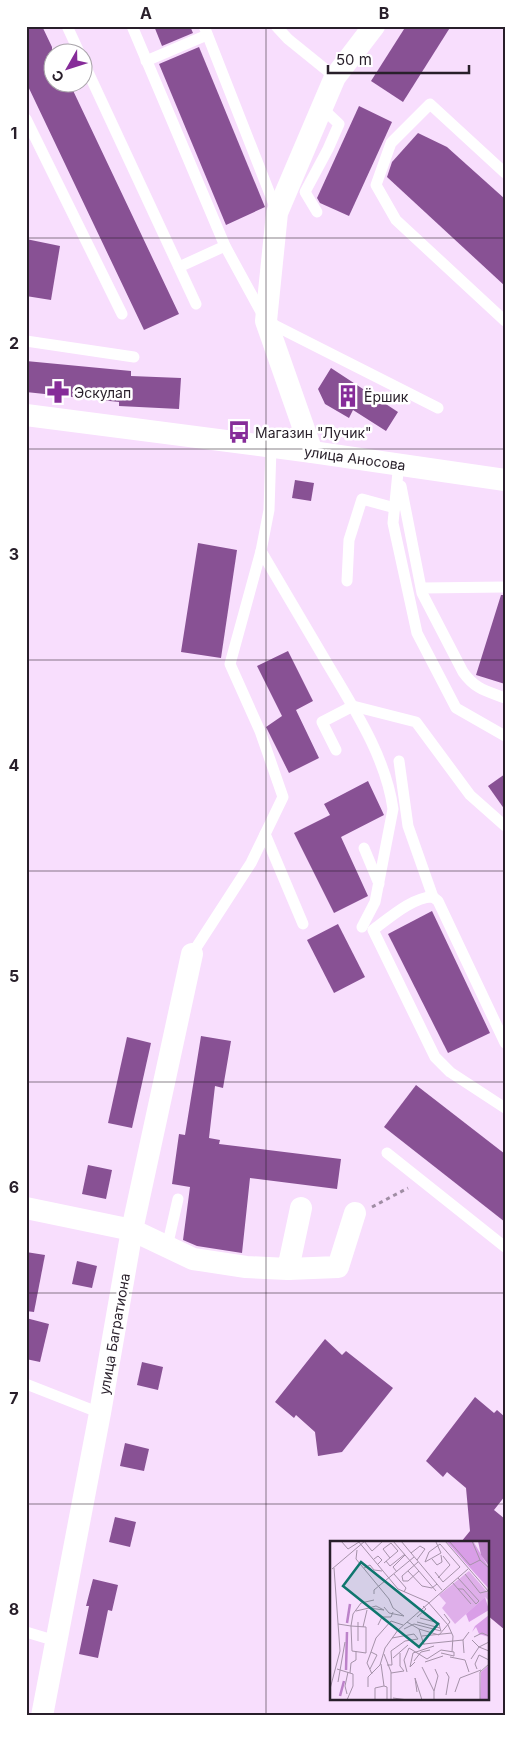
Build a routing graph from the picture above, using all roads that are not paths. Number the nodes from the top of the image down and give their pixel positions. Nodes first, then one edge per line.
1 (67, 26) edge
2 (132, 26) edge
3 (276, 26) edge
4 (374, 26) edge
5 (205, 31) edge
6 (74, 42) edge
7 (146, 61) junction
8 (336, 77) junction
9 (92, 81) edge
10 (322, 108) junction
11 (26, 119) edge
12 (505, 173) edge
13 (316, 212) dead end
14 (277, 213) junction
15 (225, 246) junction
16 (178, 267) junction
17 (196, 304) dead end
18 (122, 314) dead end
19 (266, 321) junction
20 (505, 321) edge
21 (26, 341) edge
22 (134, 357) dead end
23 (438, 408) dead end
24 (26, 415) edge
25 (270, 448) junction
26 (312, 452) junction
27 (397, 468) junction
28 (505, 480) edge
29 (395, 508) junction
30 (261, 551) junction
31 (347, 580) dead end
32 (505, 587) edge
33 (422, 588) junction
34 (505, 698) edge
35 (353, 706) junction
36 (505, 736) edge
37 (336, 750) dead end
38 (399, 761) dead end
39 (505, 826) edge
40 (265, 834) junction
41 (364, 848) dead end
42 (379, 884) junction
43 (433, 897) junction
44 (303, 924) dead end
45 (362, 927) dead end
46 (192, 954) joint
47 (505, 1043) edge
48 (505, 1108) edge
49 (387, 1153) dead end
50 (178, 1199) dead end
51 (26, 1208) edge
52 (302, 1208) dead end
53 (355, 1213) dead end
54 (132, 1230) junction
55 (167, 1246) junction
56 (505, 1246) edge
57 (288, 1269) junction
58 (26, 1384) edge
59 (100, 1413) junction
60 (26, 1632) edge
61 (56, 1641) junction
62 (42, 1716) edge

1 - 6 lane
2 - 7 lane
3 - 8 lane
4 - 8 street
5 - 7 lane
5 - 14 lane
7 - 15 lane
8 - 10 street
9 - 16 lane
10 - 13 lane
10 - 14 street
11 - 18 lane
12 - 20 lane
14 - 19 street
15 - 16 lane
15 - 19 lane
16 - 17 lane
19 - 23 lane
19 - 26 street
21 - 22 lane
24 - 25 street, улица Аносова
25 - 26 street, улица Аносова
25 - 30 lane
26 - 27 street, улица Аносова
27 - 28 street, улица Аносова
27 - 29 lane
27 - 33 lane
29 - 31 lane
29 - 36 lane
30 - 35 lane
30 - 40 lane
32 - 33 lane
33 - 34 lane
35 - 37 lane
35 - 39 lane
35 - 42 lane
38 - 43 lane
40 - 44 lane
40 - 46 lane
41 - 42 lane
42 - 45 lane
43 - 47 lane
43 - 48 lane
46 - 54 street, улица Багратиона
49 - 56 lane
50 - 55 lane
51 - 54 street
52 - 57 street
53 - 57 street
54 - 55 street
54 - 59 street, улица Багратиона
55 - 57 street
58 - 59 lane
59 - 61 street, улица Багратиона
60 - 61 lane
61 - 62 street, улица Багратиона

